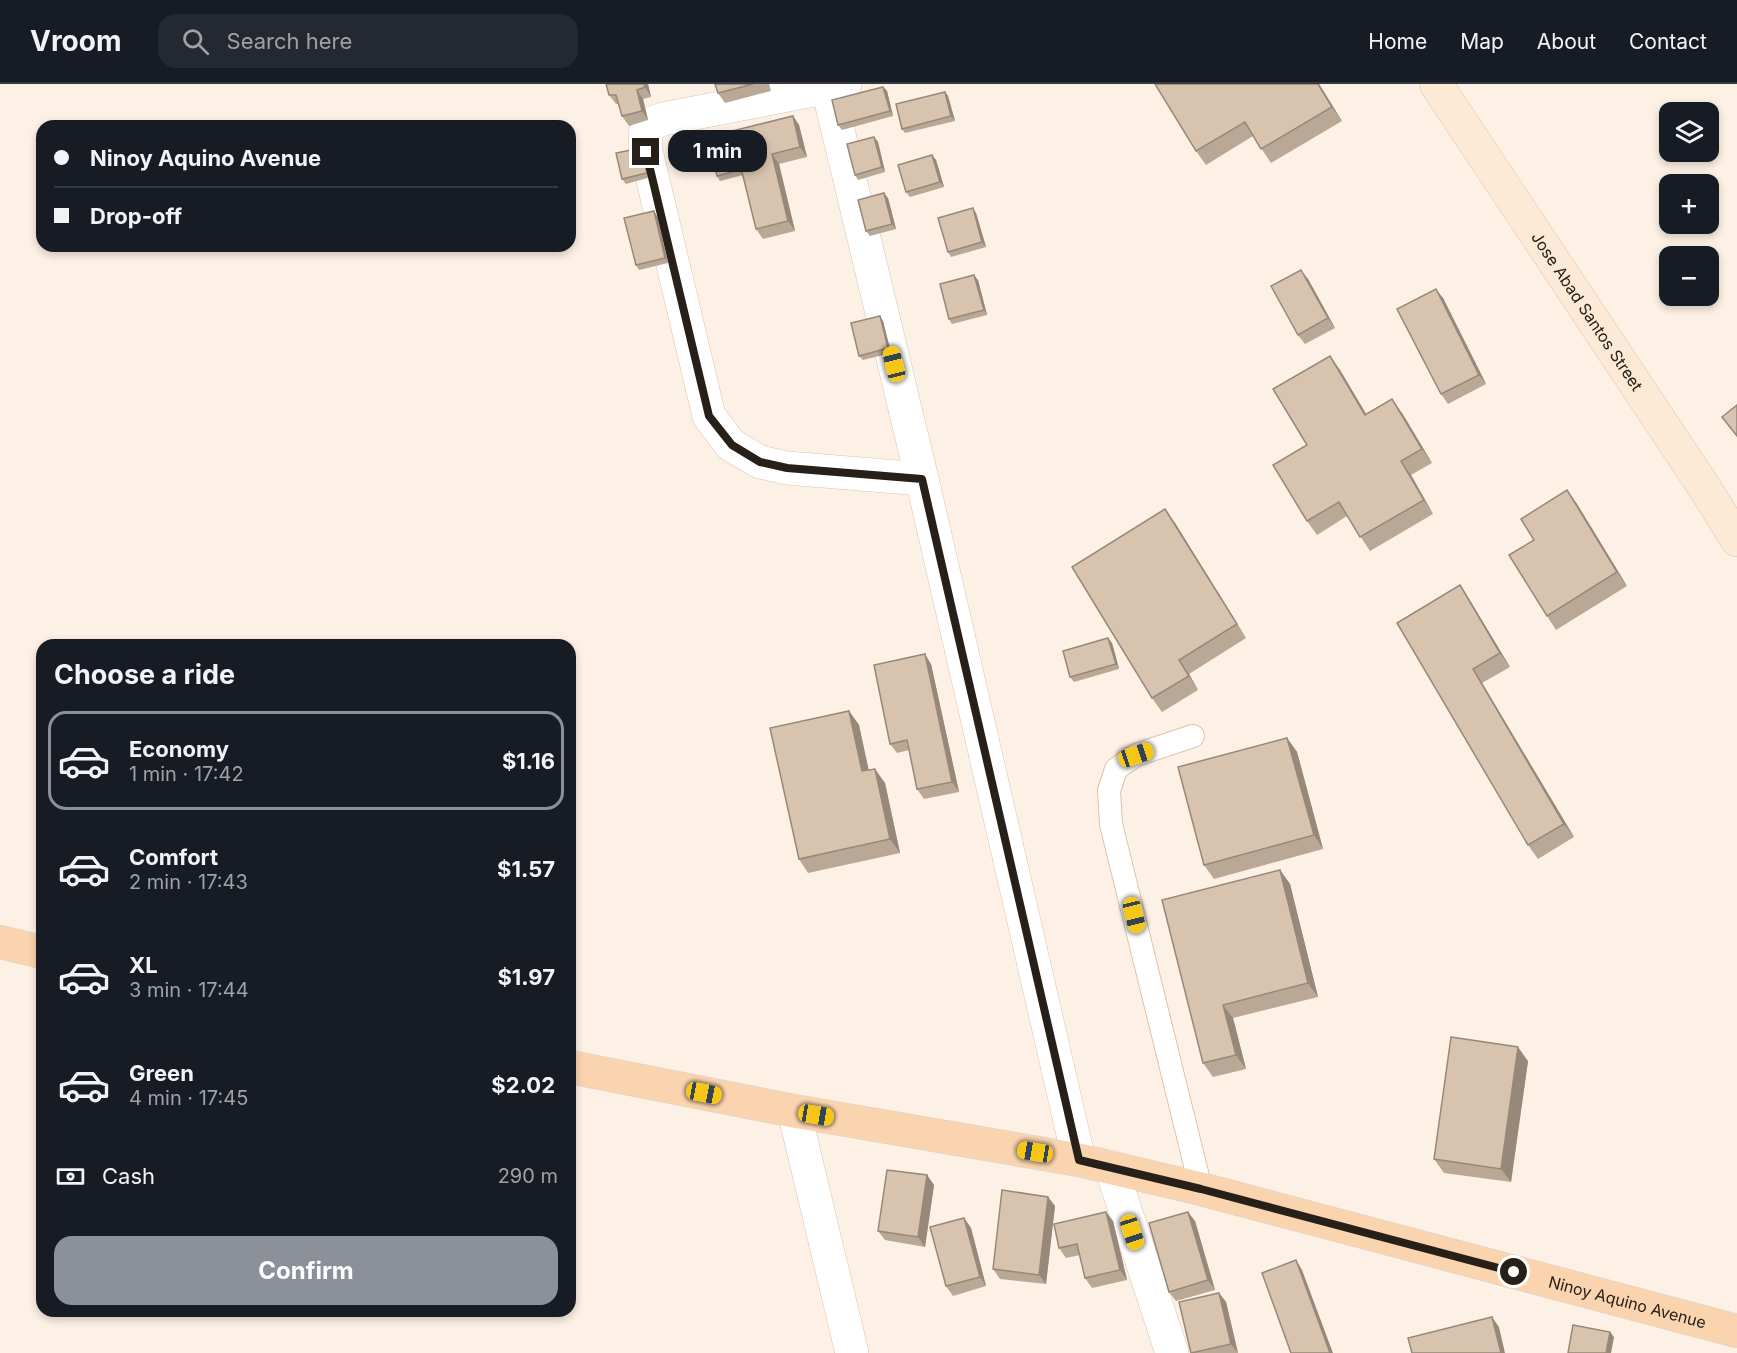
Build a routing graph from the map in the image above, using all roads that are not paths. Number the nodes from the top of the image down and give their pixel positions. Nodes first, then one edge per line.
1 (1436, 84) edge
2 (837, 86) edge
3 (922, 479) junction
4 (1737, 540) edge
5 (1193, 736) dead end
6 (0, 942) edge
7 (36, 951) edge
8 (576, 1068) edge
9 (794, 1111) junction
10 (1079, 1160) junction
11 (1111, 1167) junction
12 (1201, 1189) junction
13 (1737, 1331) edge
14 (852, 1353) edge
15 (1172, 1353) edge

1 - 4 main road, Jose Abad Santos Street
2 - 3 street
2 - 3 street
3 - 10 street
5 - 12 lane
6 - 7 main road
8 - 9 main road, Ninoy Aquino Avenue
9 - 10 main road, Ninoy Aquino Avenue
9 - 14 street
10 - 11 main road, Ninoy Aquino Avenue
11 - 12 main road, Ninoy Aquino Avenue
11 - 15 street
12 - 13 main road, Ninoy Aquino Avenue

